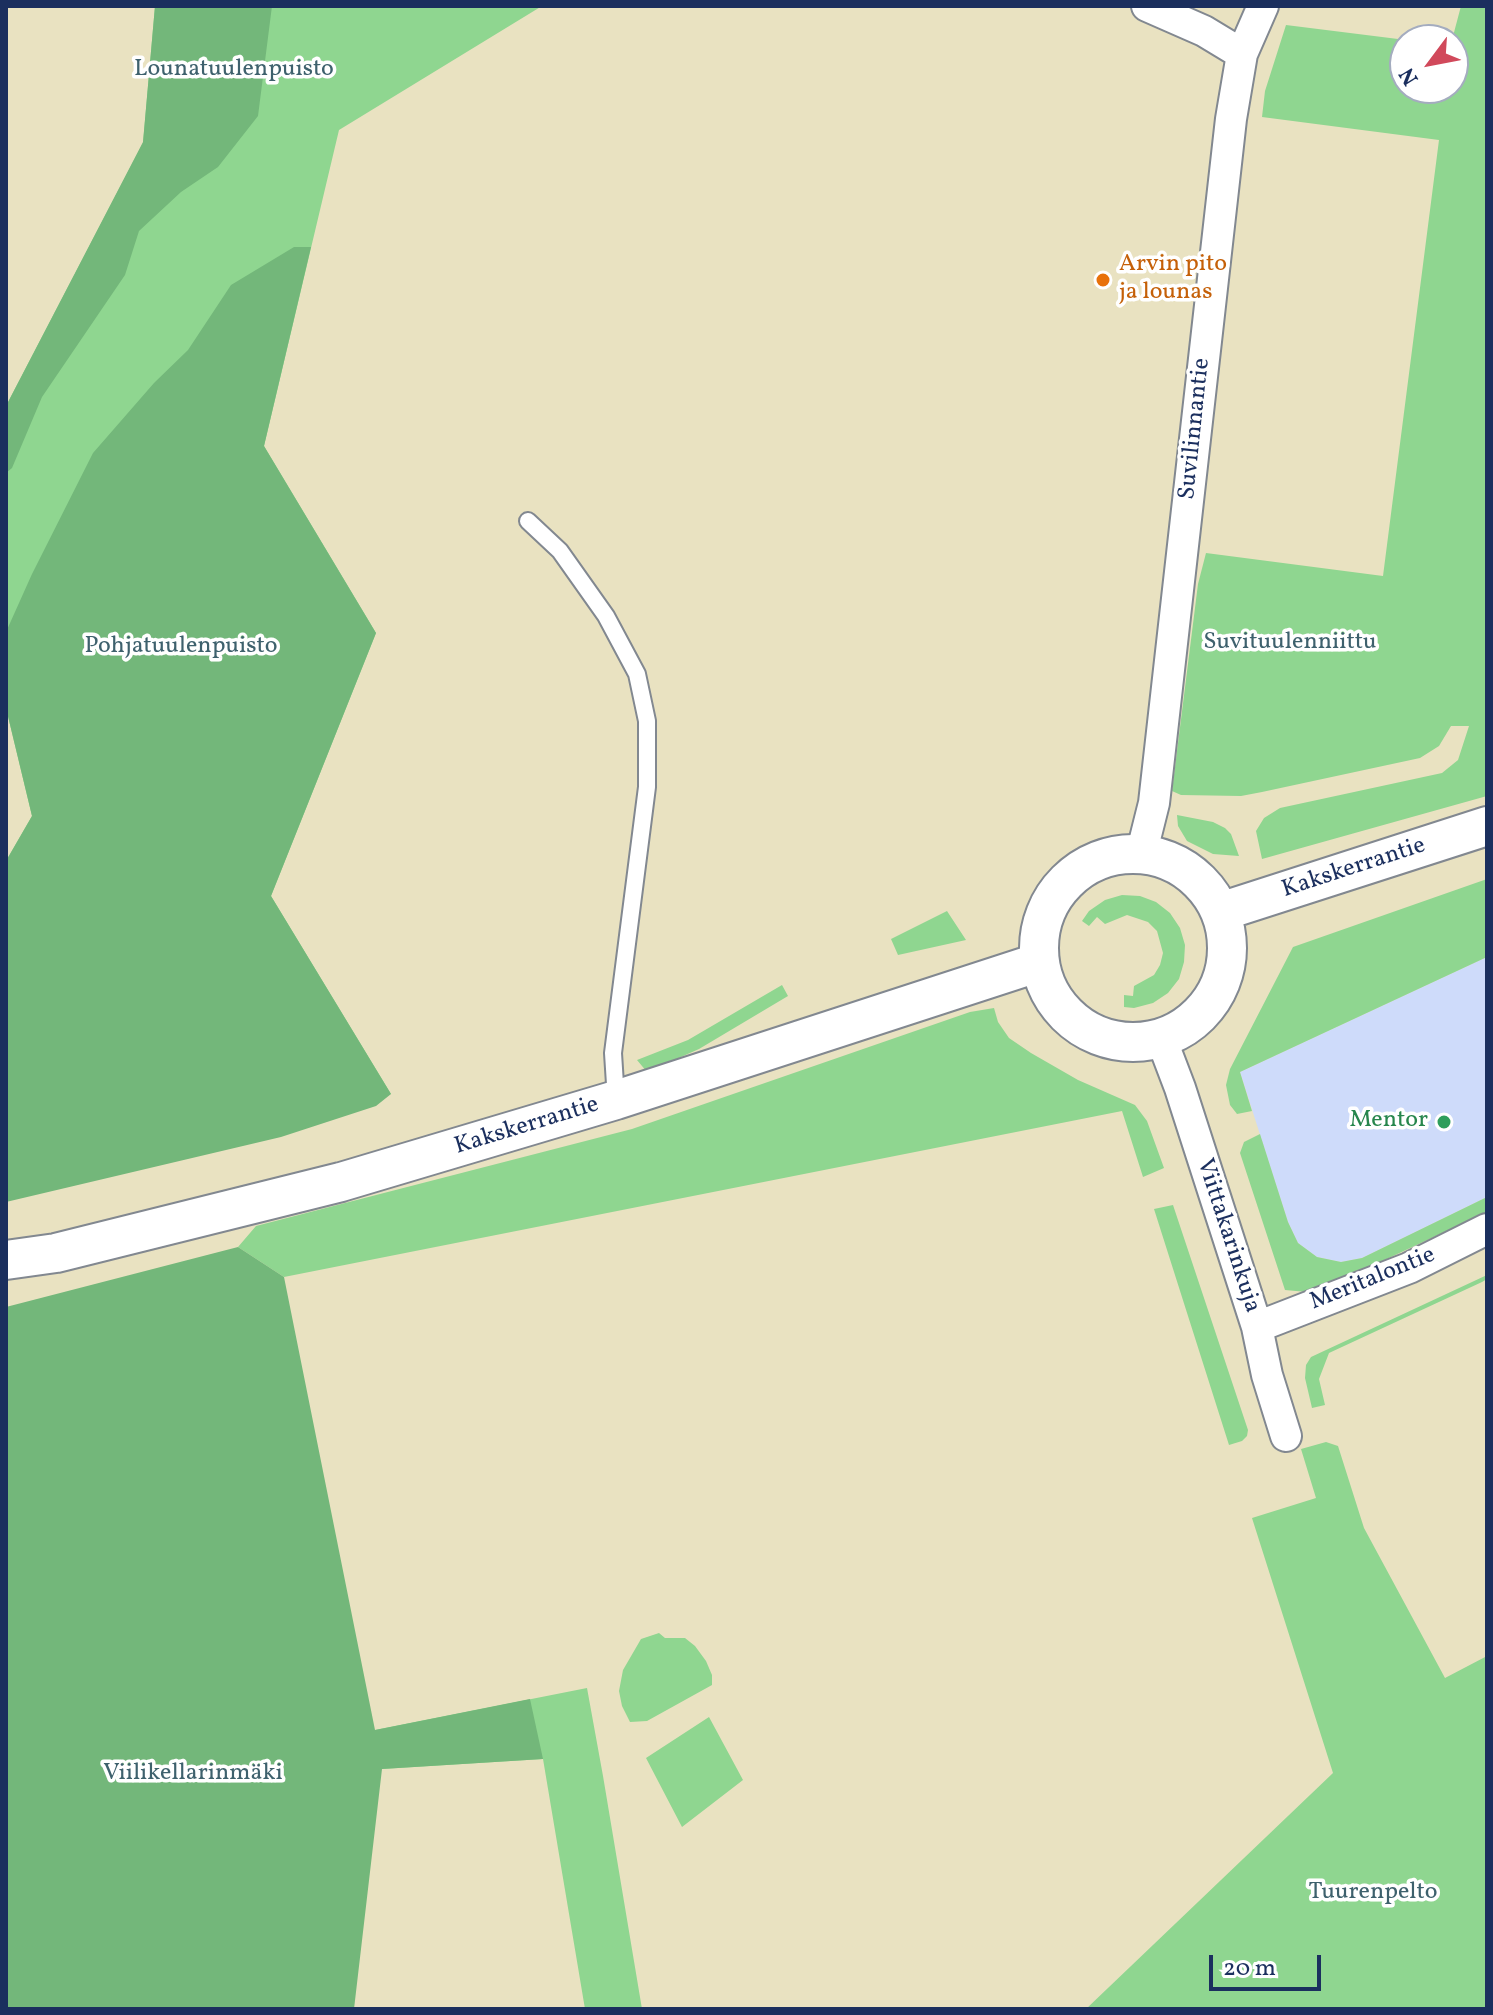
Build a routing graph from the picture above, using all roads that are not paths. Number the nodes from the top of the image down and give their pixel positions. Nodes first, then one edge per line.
1 (1147, 6) edge
2 (1263, 6) edge
3 (1242, 54) junction
4 (528, 521) dead end
5 (1487, 826) edge
6 (1141, 855) junction
7 (1220, 912) junction
8 (1040, 962) junction
9 (1161, 1038) junction
10 (616, 1100) junction
11 (1487, 1229) edge
12 (6, 1260) edge
13 (1257, 1327) junction
14 (1286, 1436) dead end

1 - 3 street
2 - 3 street, Suvilinnantie
3 - 6 street, Suvilinnantie
4 - 10 lane
5 - 7 street, Kakskerrantie
6 - 7 street
6 - 8 street
7 - 9 street
8 - 9 street
8 - 10 street, Kakskerrantie
9 - 13 street, Viittakarinkuja
10 - 12 street, Kakskerrantie
11 - 13 street, Meritalontie
13 - 14 street, Viittakarinkuja

